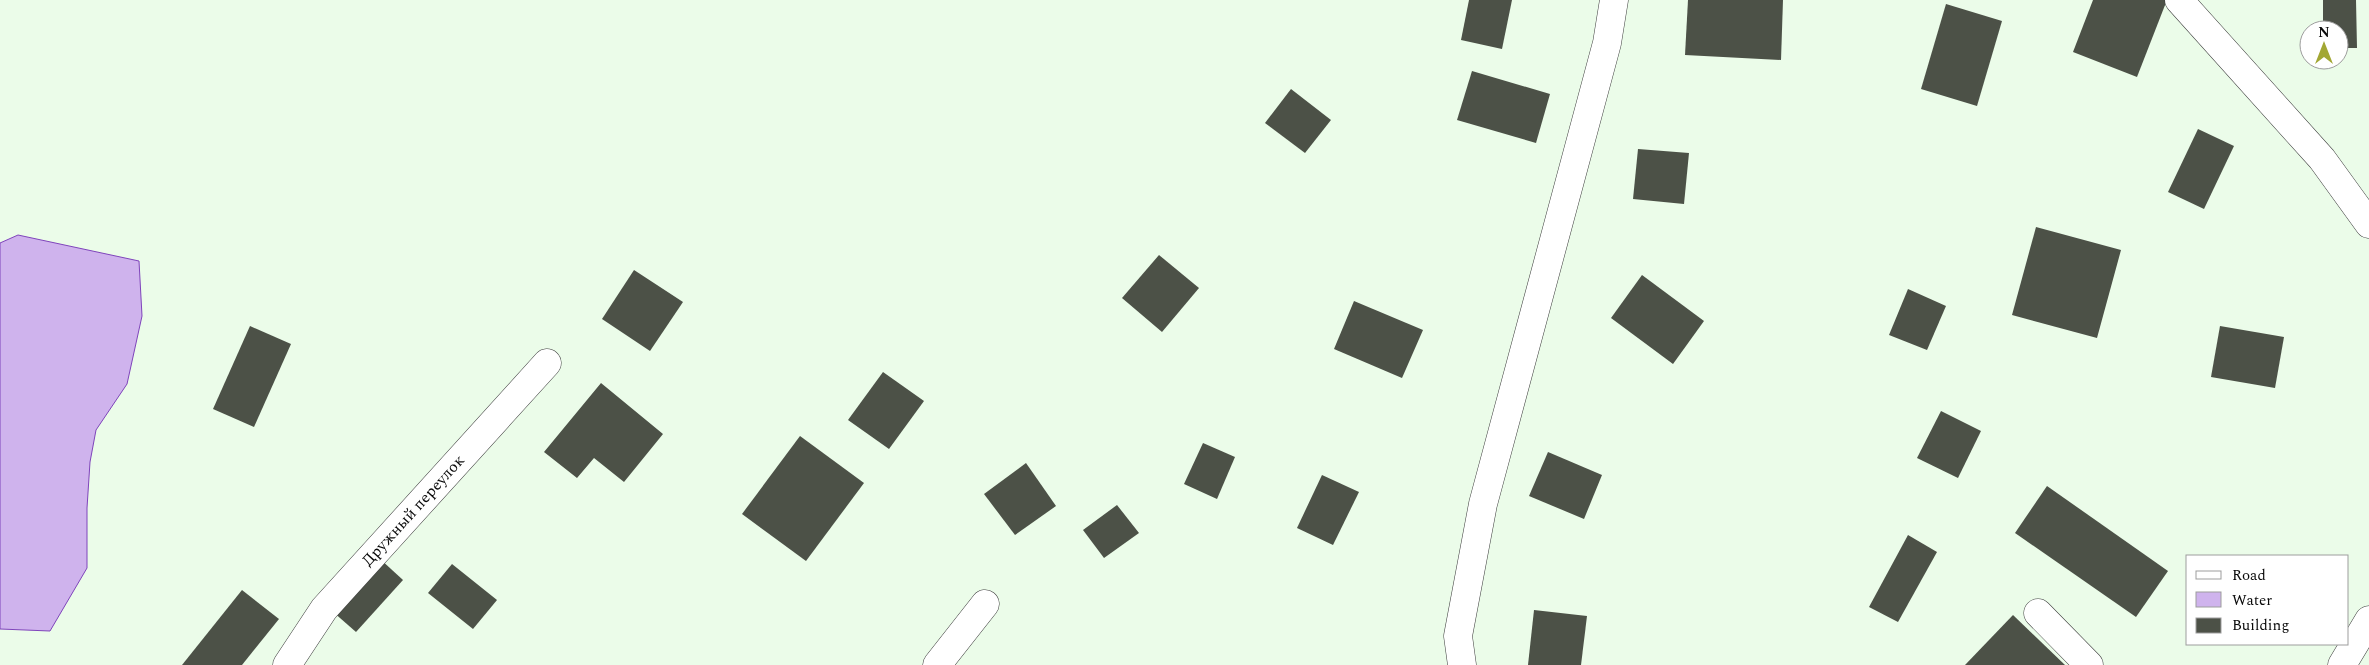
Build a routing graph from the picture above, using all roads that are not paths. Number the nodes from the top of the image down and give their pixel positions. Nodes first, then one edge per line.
1 (1614, 0) edge
2 (2179, 0) edge
3 (2369, 224) edge
4 (547, 363) dead end
5 (985, 604) dead end
6 (2038, 613) dead end
7 (2369, 620) edge
8 (287, 665) edge
9 (937, 665) edge
10 (1462, 665) edge
11 (2089, 665) edge
12 (2342, 665) edge

1 - 10 street
2 - 3 street
4 - 8 street, Дружный переулок
5 - 9 street
6 - 11 street
7 - 12 street

